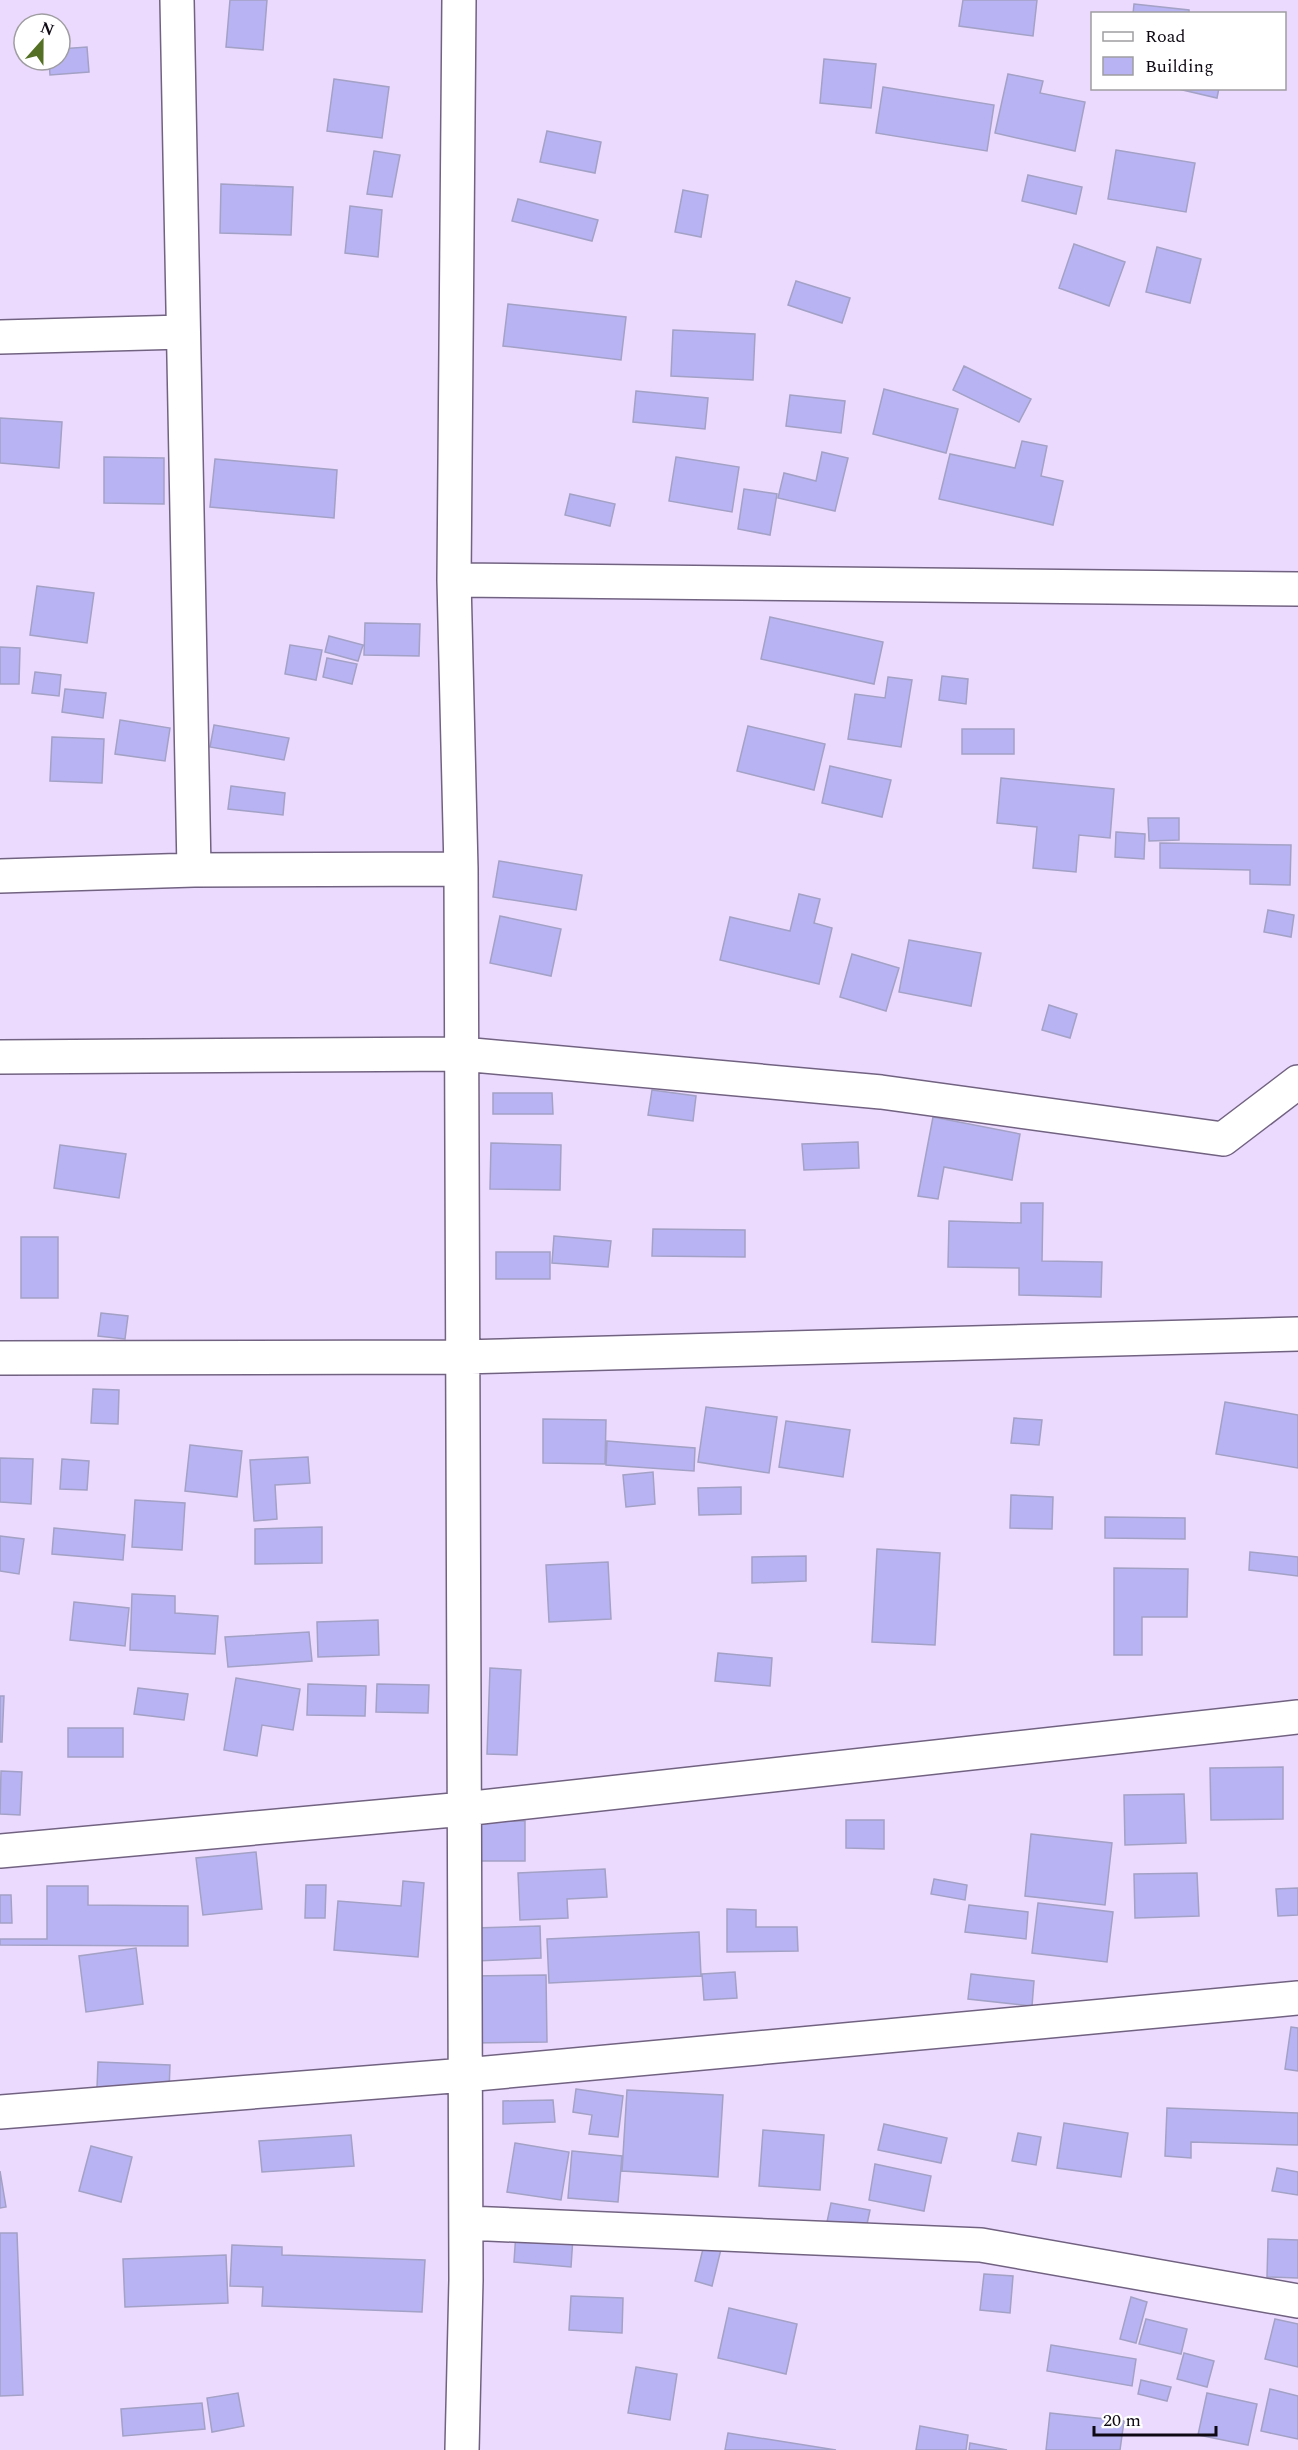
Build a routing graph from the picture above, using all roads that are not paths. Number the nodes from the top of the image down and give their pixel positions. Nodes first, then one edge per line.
1 (177, 0) edge
2 (459, 0) edge
3 (183, 332) junction
4 (0, 337) edge
5 (454, 580) junction
6 (1298, 589) edge
7 (461, 869) junction
8 (194, 870) junction
9 (0, 876) edge
10 (462, 1054) junction
11 (0, 1057) edge
12 (1298, 1082) edge
13 (1298, 1334) edge
14 (462, 1357) junction
15 (0, 1358) edge
16 (1298, 1717) edge
17 (464, 1809) junction
18 (0, 1851) edge
19 (1298, 1998) edge
20 (465, 2075) junction
21 (0, 2112) edge
22 (466, 2223) junction
23 (1298, 2301) edge
24 (462, 2450) edge

1 - 3 street
2 - 5 street
3 - 4 street
3 - 8 street
5 - 6 street
5 - 7 street
7 - 8 street
7 - 10 street
8 - 9 street
10 - 11 street
10 - 12 street
10 - 14 street
13 - 14 street
14 - 15 street
14 - 17 street
16 - 17 street
17 - 18 street
17 - 20 street
19 - 20 street
20 - 21 street
20 - 22 street
22 - 23 street
22 - 24 street

